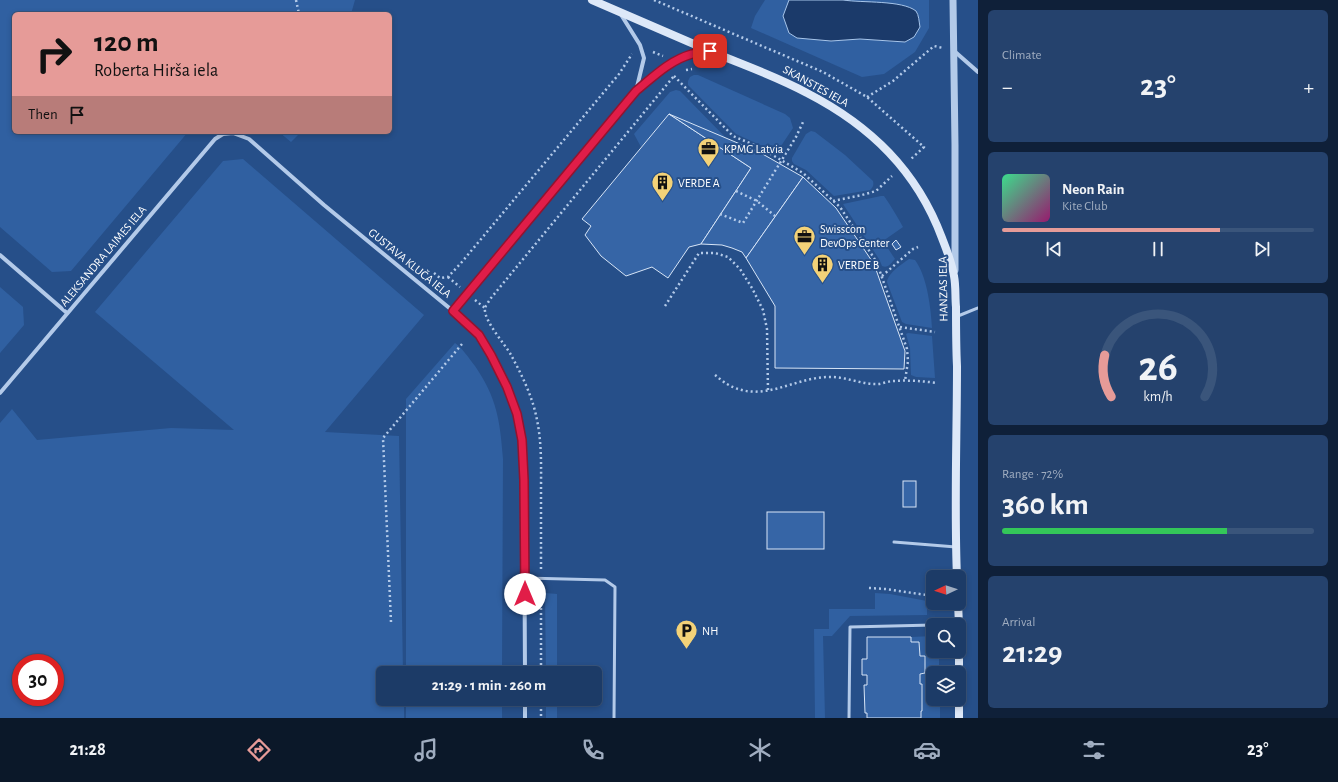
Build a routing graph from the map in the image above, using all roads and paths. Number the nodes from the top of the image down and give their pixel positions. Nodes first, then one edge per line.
1 (296, 0) edge
2 (592, 0) edge
3 (654, 0) edge
4 (953, 0) edge
5 (299, 12) edge
6 (619, 12) junction
7 (632, 48) dead end
8 (954, 50) junction
9 (710, 51) junction
10 (692, 69) dead end
11 (683, 71) dead end
12 (978, 72) edge
13 (678, 74) dead end
14 (674, 76) junction
15 (636, 91) junction
16 (868, 97) junction
17 (804, 120) dead end
18 (223, 134) edge
19 (236, 134) edge
20 (924, 147) dead end
21 (782, 160) junction
22 (884, 183) dead end
23 (736, 191) dead end
24 (756, 201) junction
25 (833, 201) junction
26 (720, 214) dead end
27 (775, 216) dead end
28 (918, 247) dead end
29 (0, 255) edge
30 (434, 273) dead end
31 (882, 276) junction
32 (955, 276) junction
33 (665, 306) dead end
34 (978, 308) edge
35 (453, 311) junction
36 (67, 313) junction
37 (956, 316) junction
38 (899, 327) junction
39 (935, 332) dead end
40 (462, 344) dead end
41 (716, 375) dead end
42 (905, 381) junction
43 (937, 383) dead end
44 (768, 391) junction
45 (0, 393) edge
46 (894, 542) dead end
47 (956, 547) junction
48 (957, 570) edge
49 (525, 578) junction
50 (541, 578) junction
51 (869, 588) dead end
52 (926, 595) edge
53 (391, 622) dead end
54 (926, 625) edge
55 (525, 666) edge
56 (541, 666) edge
57 (525, 706) edge
58 (541, 706) edge
59 (959, 706) edge
60 (525, 718) edge
61 (541, 718) edge
62 (614, 718) edge
63 (849, 718) edge
64 (959, 718) edge

1 - 5 path
2 - 6 main road, SKANSTES IELA
3 - 16 path
4 - 8 street, HANZAS IELA
6 - 9 main road, SKANSTES IELA
6 - 15 street
7 - 30 path
8 - 12 street
8 - 16 path
8 - 32 street, HANZAS IELA
9 - 15 street
9 - 32 main road, SKANSTES IELA
10 - 11 path
13 - 14 path
14 - 21 path
14 - 50 path
15 - 35 street
16 - 20 path
17 - 21 path
18 - 36 street, ALEKSANDRA LAIMES IELA
19 - 35 street, GUSTAVA KLUČA IELA
21 - 24 path
21 - 25 path
22 - 25 path
23 - 24 path
24 - 26 path
24 - 27 path
25 - 31 path
28 - 31 path
29 - 36 street
31 - 38 path
32 - 37 main road, HANZAS IELA
33 - 44 path
34 - 37 lane
35 - 49 street, GUSTAVA KLUČA IELA
36 - 45 street, ALEKSANDRA LAIMES IELA
37 - 47 main road, HANZAS IELA
38 - 39 path
38 - 42 path
40 - 53 path
41 - 44 path
42 - 43 path
42 - 44 path
46 - 47 lane
47 - 48 main road, HANZAS IELA
49 - 50 lane
49 - 55 street, GUSTAVA KLUČA IELA
50 - 56 path
50 - 62 lane
51 - 52 path
54 - 63 lane
57 - 60 street
58 - 61 path
59 - 64 main road

